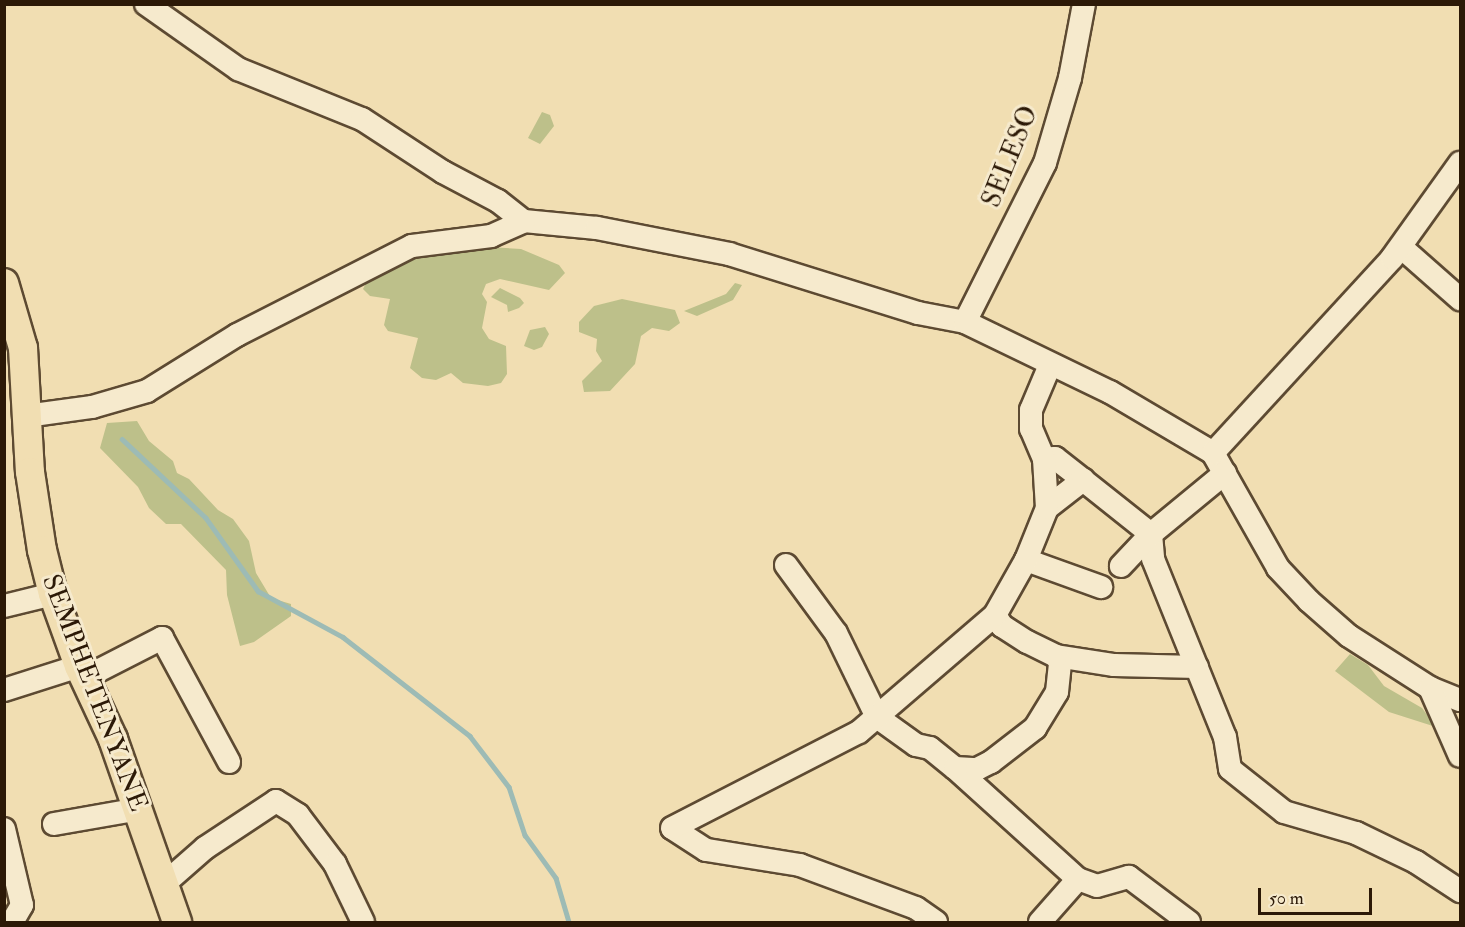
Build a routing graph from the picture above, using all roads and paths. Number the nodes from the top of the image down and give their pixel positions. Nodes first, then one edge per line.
1 (146, 4) edge
2 (1084, 4) edge
3 (1461, 163) edge
4 (524, 221) junction
5 (1401, 247) junction
6 (4, 283) edge
7 (1461, 299) edge
8 (965, 322) junction
9 (1050, 365) junction
10 (26, 416) junction
11 (1213, 453) junction
12 (1044, 459) junction
13 (1225, 472) junction
14 (1083, 480) junction
15 (1047, 508) junction
16 (1151, 534) junction
17 (1026, 560) junction
18 (786, 565) dead end
19 (1121, 566) dead end
20 (1101, 587) dead end
21 (53, 594) junction
22 (4, 606) edge
23 (995, 615) junction
24 (1056, 656) junction
25 (1197, 667) junction
26 (82, 672) junction
27 (1430, 688) junction
28 (4, 690) edge
29 (1461, 700) edge
30 (877, 717) junction
31 (1461, 756) edge
32 (229, 762) dead end
33 (955, 768) junction
34 (139, 809) junction
35 (54, 824) dead end
36 (4, 829) edge
37 (1078, 879) junction
38 (164, 885) junction
39 (1461, 891) edge
40 (12, 922) edge
41 (177, 922) edge
42 (363, 922) edge
43 (936, 922) edge
44 (1040, 922) edge
45 (1189, 922) edge

1 - 4 street
2 - 8 street, SELESO
3 - 5 street
4 - 8 street
4 - 10 street
5 - 7 street
5 - 11 street
6 - 10 main road, SEMPHETENYANE
8 - 9 street
9 - 11 street
9 - 12 street
10 - 21 main road, SEMPHETENYANE
11 - 13 street
12 - 14 street
12 - 15 street
13 - 16 street
13 - 27 street
14 - 15 street
14 - 16 street
15 - 17 street
16 - 19 street
16 - 25 street
17 - 20 street
17 - 23 street
18 - 30 street
21 - 22 street
21 - 26 main road, SEMPHETENYANE
23 - 24 street
23 - 30 street
24 - 25 street
24 - 33 street
25 - 39 street
26 - 28 street
26 - 32 street
26 - 34 main road, SEMPHETENYANE
27 - 29 street
27 - 31 street
30 - 33 street
30 - 43 street
33 - 37 street
34 - 35 street
34 - 38 main road, SEMPHETENYANE
36 - 40 street
37 - 44 street
37 - 45 street
38 - 41 main road, SEMPHETENYANE
38 - 42 street

